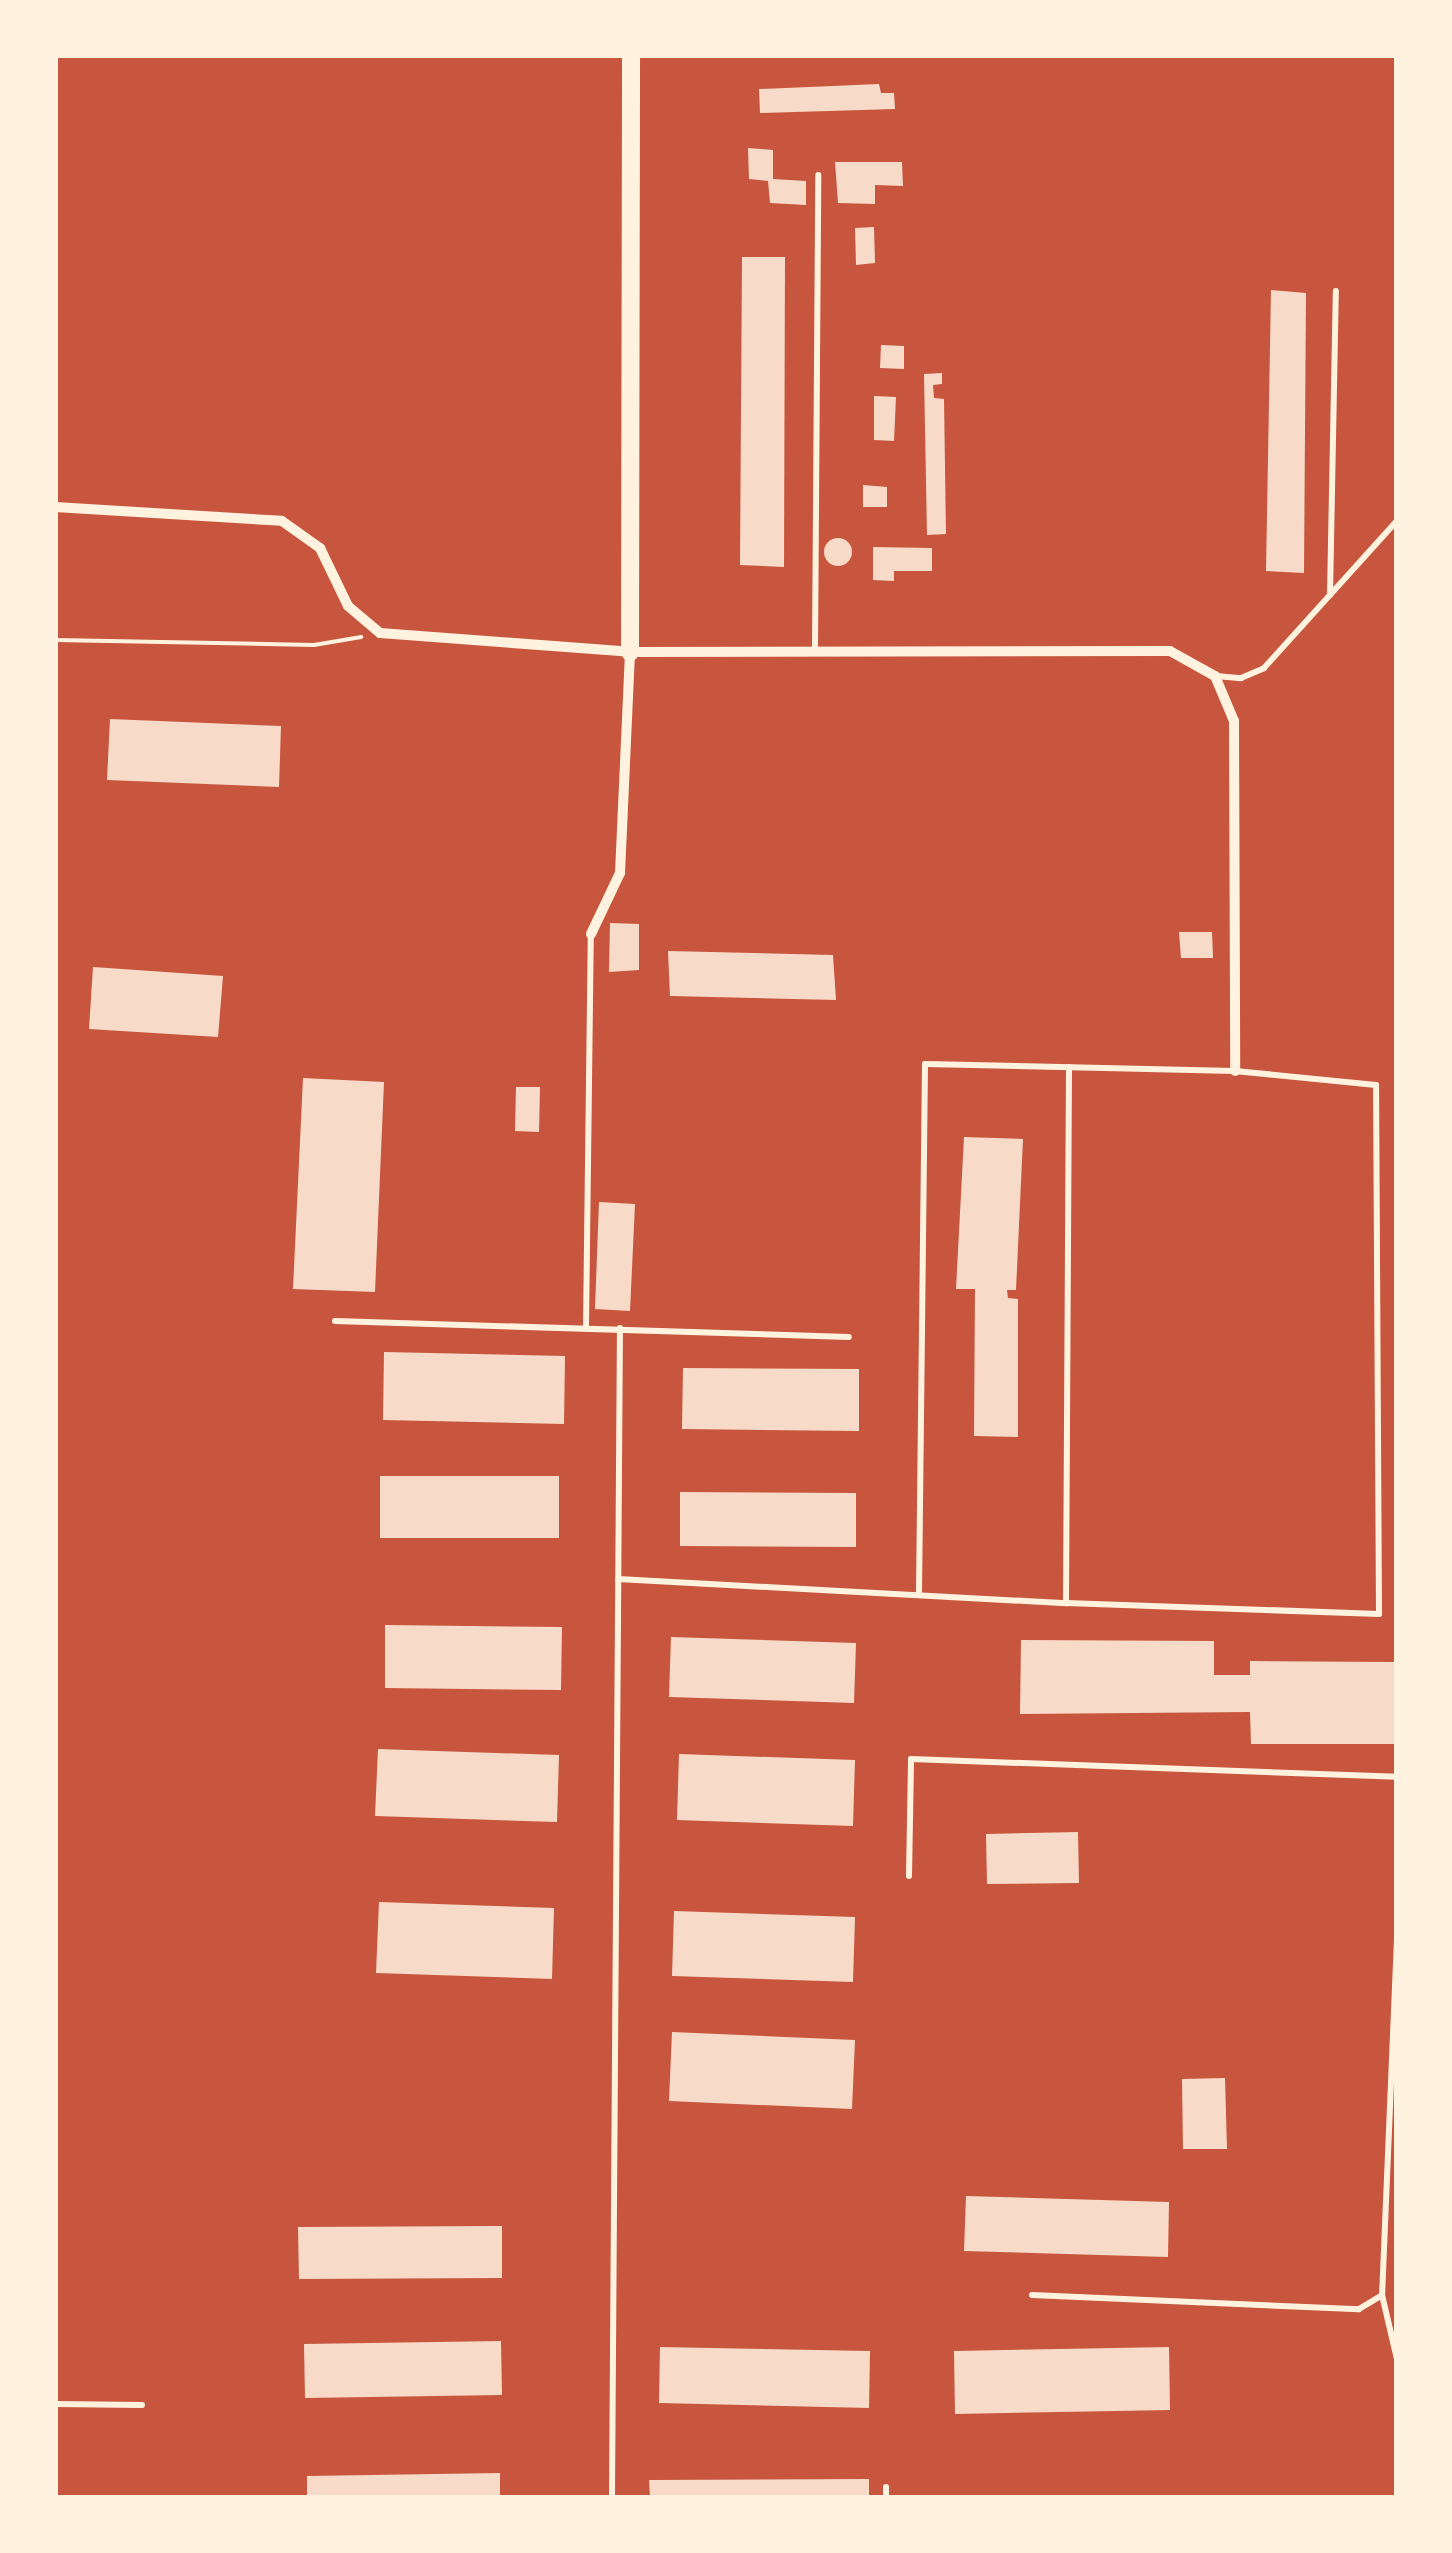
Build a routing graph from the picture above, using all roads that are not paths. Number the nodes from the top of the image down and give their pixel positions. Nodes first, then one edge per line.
1 (631, 55) edge
2 (818, 176) dead end
3 (1336, 292) dead end
4 (55, 507) edge
5 (1397, 521) edge
6 (1330, 595) junction
7 (815, 650) junction
8 (630, 652) junction
9 (1215, 676) junction
10 (591, 934) joint
11 (1069, 1067) junction
12 (1235, 1071) junction
13 (335, 1321) dead end
14 (586, 1327) junction
15 (620, 1328) junction
16 (849, 1337) dead end
17 (618, 1579) junction
18 (919, 1595) junction
19 (1066, 1603) junction
20 (1397, 1776) edge
21 (909, 1876) dead end
22 (1397, 1938) edge
23 (1032, 2295) dead end
24 (1382, 2295) junction
25 (1397, 2359) edge
26 (55, 2404) edge
27 (142, 2405) dead end
28 (886, 2488) dead end
29 (612, 2498) edge
30 (886, 2498) edge

1 - 8 street
2 - 7 lane
3 - 6 lane
4 - 8 street
5 - 6 lane
6 - 9 lane
7 - 8 street
7 - 9 street
8 - 10 street
9 - 12 street
10 - 14 lane
11 - 12 lane
11 - 18 lane
11 - 19 lane
12 - 19 lane
13 - 14 lane
14 - 15 lane
15 - 16 lane
15 - 17 lane
17 - 18 lane
17 - 29 lane
18 - 19 lane
20 - 21 lane
22 - 24 lane
23 - 24 lane
24 - 25 lane
26 - 27 lane
28 - 30 lane

